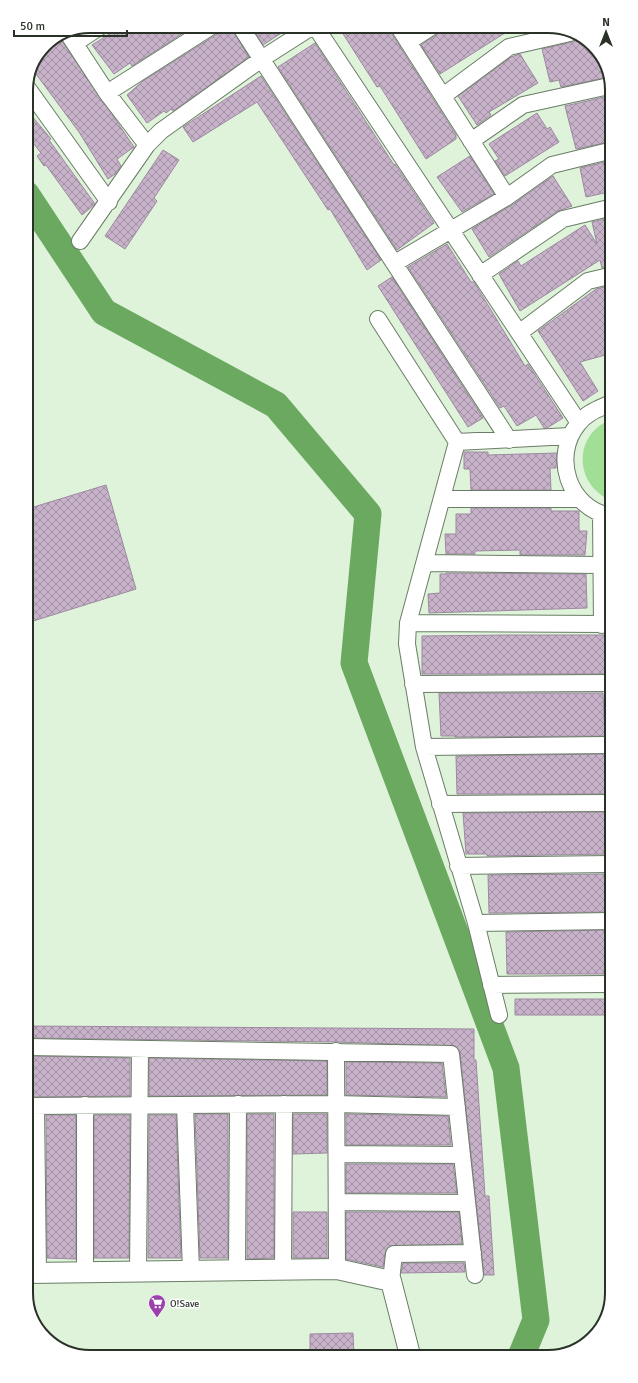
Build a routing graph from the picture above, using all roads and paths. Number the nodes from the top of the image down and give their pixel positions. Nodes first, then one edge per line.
1 (201, 33) edge
2 (245, 33) edge
3 (303, 33) edge
4 (319, 33) edge
5 (402, 33) edge
6 (422, 33) edge
7 (84, 34) edge
8 (562, 35) edge
9 (72, 39) edge
10 (408, 42) junction
11 (263, 58) junction
12 (605, 87) edge
13 (107, 93) junction
14 (33, 96) edge
15 (443, 96) junction
16 (471, 141) junction
17 (147, 145) junction
18 (605, 152) edge
19 (507, 197) junction
20 (109, 202) junction
21 (605, 209) edge
22 (451, 231) junction
23 (80, 241) dead end
24 (395, 263) junction
25 (480, 275) junction
26 (605, 277) edge
27 (378, 319) dead end
28 (519, 333) junction
29 (605, 406) edge
30 (579, 423) junction
31 (570, 436) junction
32 (509, 440) junction
33 (457, 442) junction
34 (442, 499) junction
35 (579, 499) junction
36 (605, 515) edge
37 (605, 525) edge
38 (425, 563) junction
39 (601, 565) junction
40 (605, 612) edge
41 (408, 623) junction
42 (605, 624) edge
43 (605, 683) edge
44 (413, 684) junction
45 (605, 745) edge
46 (424, 747) junction
47 (440, 804) junction
48 (605, 804) edge
49 (605, 864) edge
50 (458, 866) junction
51 (605, 921) edge
52 (476, 923) junction
53 (605, 984) edge
54 (491, 985) junction
55 (499, 1015) dead end
56 (33, 1047) edge
57 (140, 1049) junction
58 (336, 1051) junction
59 (238, 1104) junction
60 (284, 1104) junction
61 (335, 1104) junction
62 (85, 1105) junction
63 (138, 1105) junction
64 (185, 1105) junction
65 (33, 1106) edge
66 (457, 1107) junction
67 (337, 1154) junction
68 (461, 1155) junction
69 (338, 1202) junction
70 (468, 1203) junction
71 (473, 1254) junction
72 (337, 1268) junction
73 (283, 1269) junction
74 (237, 1270) junction
75 (190, 1271) junction
76 (85, 1272) junction
77 (138, 1272) junction
78 (34, 1273) edge
79 (475, 1275) dead end
80 (390, 1281) junction
81 (409, 1350) edge

1 - 13 street
2 - 11 street
3 - 11 street
4 - 22 street
5 - 10 street
6 - 10 street
7 - 9 street
8 - 15 street
9 - 13 street
10 - 15 street
11 - 17 street
11 - 24 street
12 - 16 street
13 - 17 street
14 - 20 street
15 - 16 street
16 - 19 street
17 - 20 street
18 - 19 street
19 - 22 street
20 - 23 street
21 - 25 street
22 - 24 street
22 - 25 street
24 - 32 street
25 - 28 street
26 - 28 street
27 - 33 street
28 - 30 street
29 - 30 street
30 - 31 street
31 - 32 street
31 - 35 street
32 - 33 street
33 - 34 street
34 - 35 street
34 - 38 street
35 - 36 street
37 - 39 street
38 - 39 street
38 - 41 street
39 - 40 street
41 - 42 street
41 - 44 street
43 - 44 street
44 - 46 street
45 - 46 street
46 - 47 street
47 - 48 street
47 - 50 street
49 - 50 street
50 - 52 street
51 - 52 street
52 - 54 street
53 - 54 street
54 - 55 street
56 - 57 street
57 - 58 street
57 - 63 street
58 - 61 street
58 - 66 street
59 - 60 street
59 - 64 street
59 - 74 street
60 - 61 street
60 - 73 street
61 - 66 street
61 - 67 street
62 - 63 street
62 - 65 street
62 - 76 street
63 - 64 street
63 - 77 street
64 - 75 street
65 - 78 street
66 - 68 street
67 - 68 street
67 - 69 street
68 - 70 street
69 - 70 street
69 - 72 street
70 - 71 street
71 - 79 street
71 - 80 street
72 - 73 street
72 - 80 street
73 - 74 street
74 - 75 street
75 - 77 street
76 - 77 street
76 - 78 street
80 - 81 street

